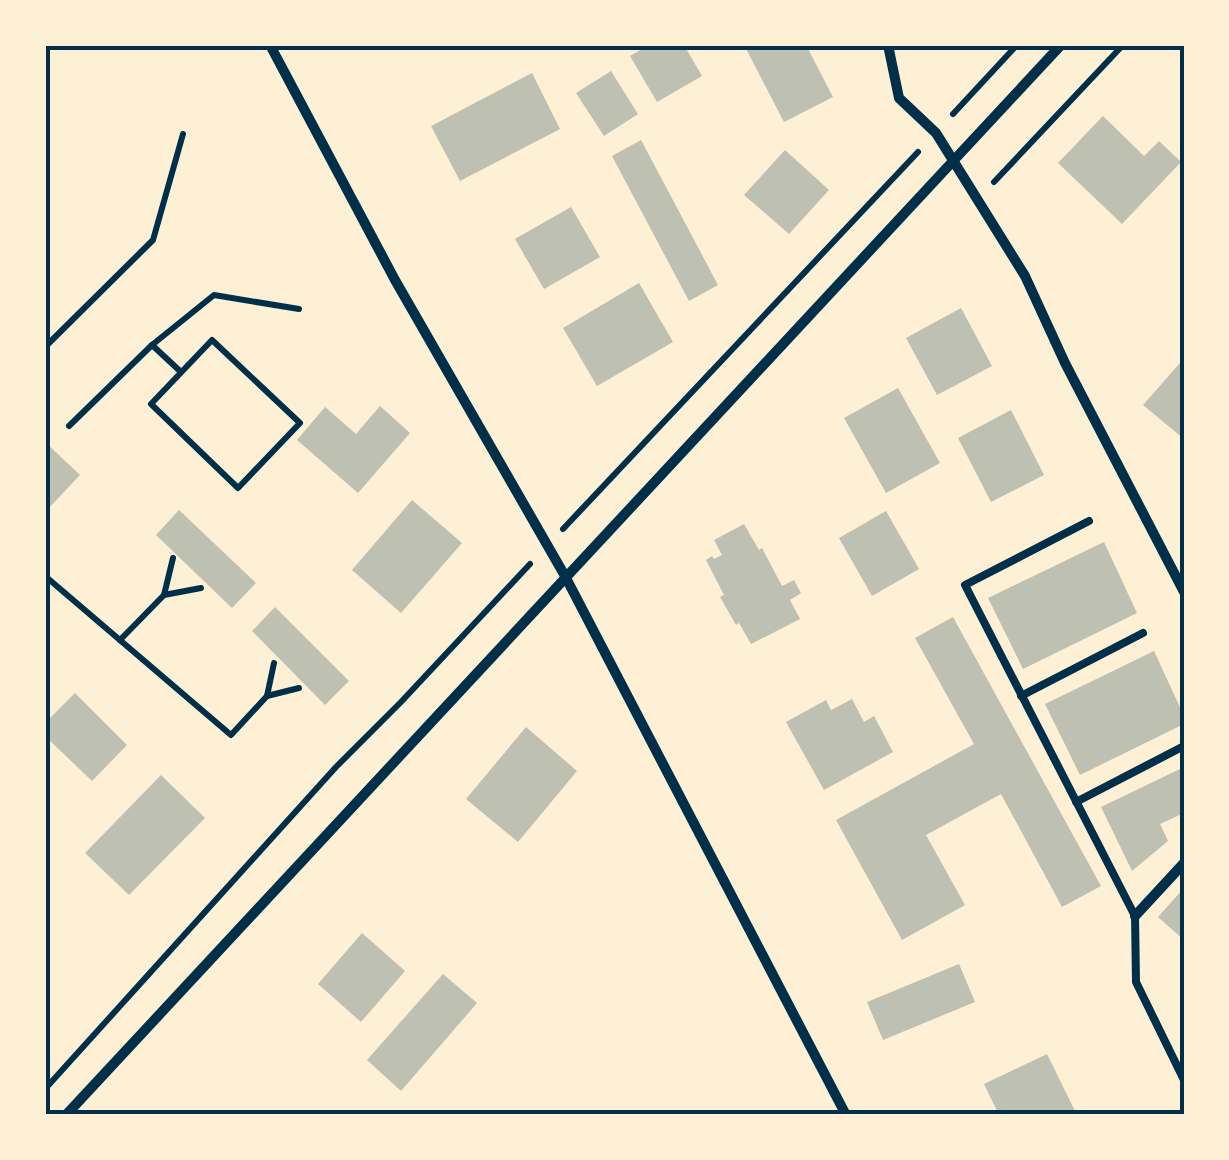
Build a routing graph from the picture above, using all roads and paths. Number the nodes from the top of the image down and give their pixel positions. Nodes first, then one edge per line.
1 (270, 45) edge
2 (888, 45) edge
3 (1061, 45) edge
4 (1123, 45) edge
5 (183, 134) dead end
6 (954, 162) junction
7 (978, 198) junction
8 (299, 309) dead end
9 (152, 345) junction
10 (45, 347) edge
11 (182, 372) junction
12 (69, 426) dead end
13 (1089, 521) dead end
14 (173, 558) dead end
15 (45, 576) edge
16 (566, 576) junction
17 (200, 588) dead end
18 (1184, 592) edge
19 (164, 595) junction
20 (1143, 633) dead end
21 (120, 640) junction
22 (274, 663) dead end
23 (299, 688) dead end
24 (267, 696) junction
25 (1021, 696) junction
26 (1184, 746) edge
27 (1076, 802) junction
28 (1184, 863) edge
29 (1135, 916) junction
30 (1184, 1080) edge
31 (66, 1115) edge
32 (846, 1115) edge

1 - 16 street
2 - 6 street
3 - 6 street
4 - 7 path
5 - 10 path
6 - 7 street
6 - 16 street
7 - 18 street
8 - 9 path
9 - 11 path
9 - 12 path
11 - 11 path
13 - 25 lane
14 - 19 path
15 - 21 path
16 - 31 street
16 - 32 street
17 - 19 path
19 - 21 path
20 - 25 lane
21 - 24 path
22 - 24 path
23 - 24 path
25 - 27 lane
26 - 27 lane
27 - 29 lane
28 - 29 street
29 - 30 lane

